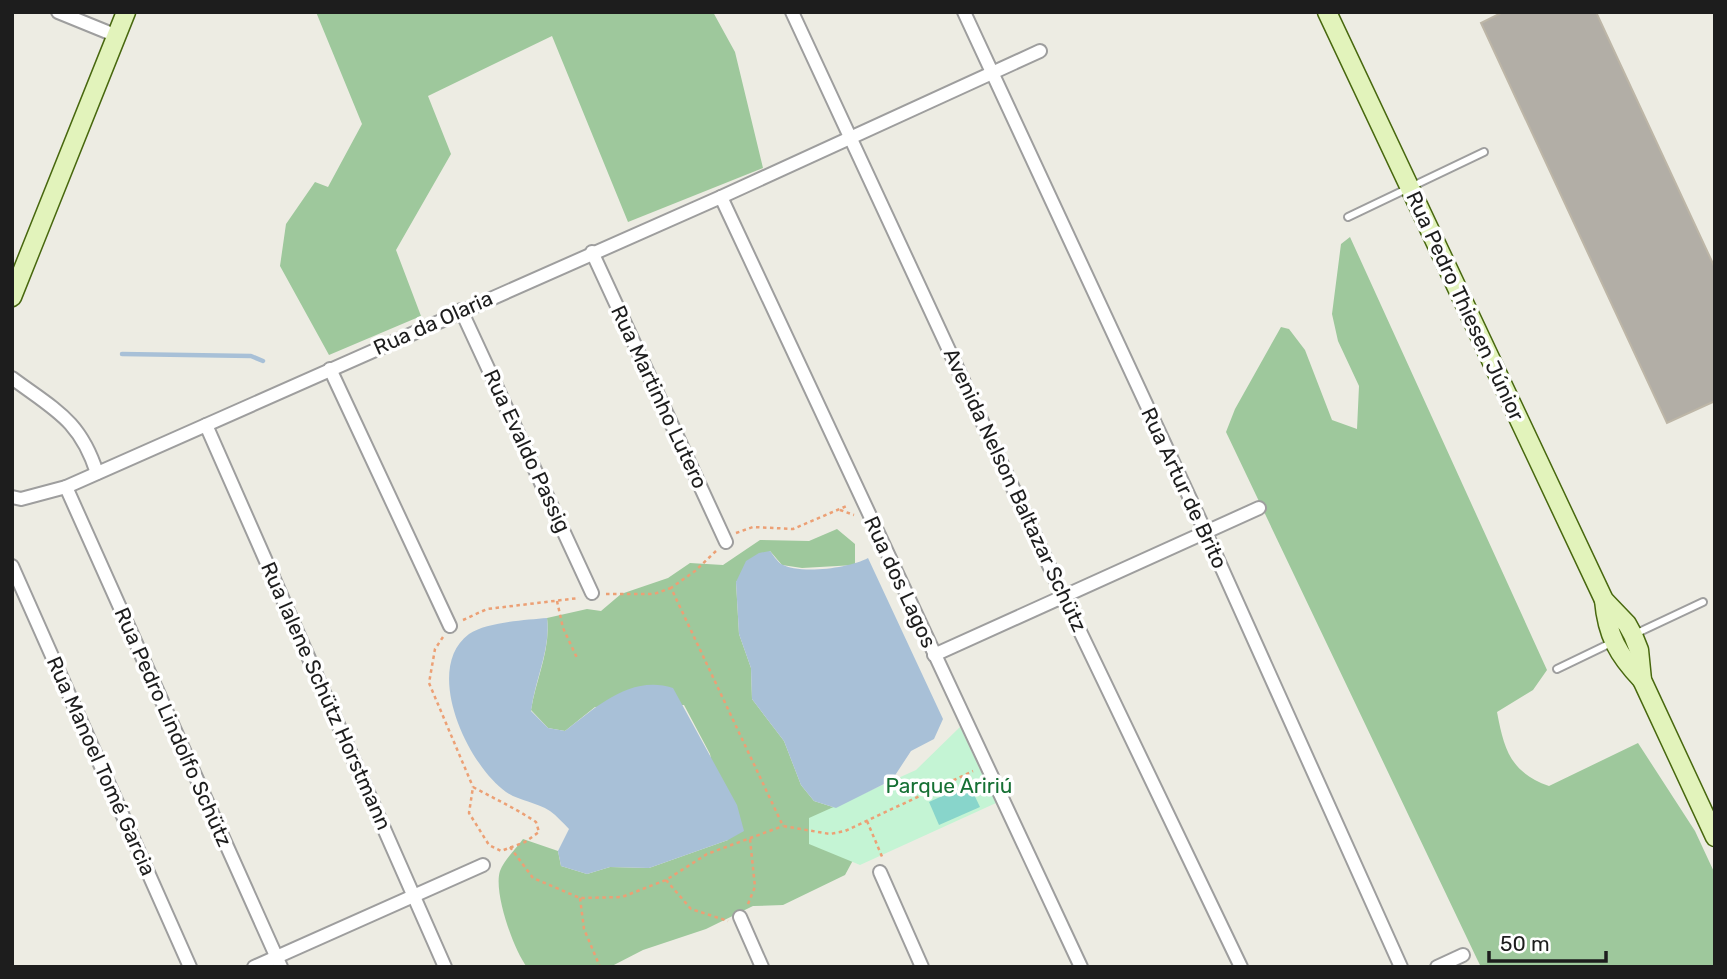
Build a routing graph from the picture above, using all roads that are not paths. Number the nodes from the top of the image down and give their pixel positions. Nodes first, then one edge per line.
1 (58, 12) edge
2 (126, 12) edge
3 (792, 12) edge
4 (964, 12) edge
5 (1326, 12) edge
6 (117, 36) junction
7 (1040, 51) dead end
8 (992, 73) junction
9 (850, 138) junction
10 (1484, 152) dead end
11 (1409, 188) junction
12 (721, 197) junction
13 (1348, 217) dead end
14 (592, 252) junction
15 (16, 277) edge
16 (12, 297) edge
17 (461, 310) junction
18 (330, 369) junction
19 (12, 378) edge
20 (206, 425) junction
21 (97, 473) junction
22 (66, 487) junction
23 (12, 497) edge
24 (1259, 508) dead end
25 (1206, 533) junction
26 (726, 542) road end
27 (12, 566) edge
28 (592, 593) road end
29 (1064, 598) junction
30 (1703, 602) dead end
31 (1613, 620) junction
32 (450, 626) road end
33 (1613, 643) junction
34 (1636, 643) junction
35 (934, 655) junction
36 (1623, 659) junction
37 (1557, 669) dead end
38 (1642, 680) junction
39 (1714, 835) edge
40 (483, 865) dead end
41 (880, 873) road end
42 (415, 895) junction
43 (740, 917) road end
44 (1464, 955) dead end
45 (279, 962) edge
46 (190, 967) edge
47 (254, 967) edge
48 (445, 967) edge
49 (762, 967) edge
50 (922, 967) edge
51 (1081, 967) edge
52 (1241, 967) edge
53 (1401, 967) edge
54 (1437, 967) edge

1 - 6 street
2 - 6 main road
3 - 9 street, Avenida Nelson Baltazar Schütz
4 - 8 street, Rua Artur de Brito
5 - 11 main road, Rua Pedro Thiesen Júnior
6 - 15 main road
7 - 8 street, Rua da Olaria
8 - 9 street, Rua da Olaria
8 - 25 street, Rua Artur de Brito
9 - 12 street, Rua da Olaria
9 - 29 street, Avenida Nelson Baltazar Schütz
10 - 11 lane
11 - 13 lane
11 - 31 main road, Rua Pedro Thiesen Júnior
12 - 14 street, Rua da Olaria
12 - 35 street, Rua dos Lagos
14 - 17 street, Rua da Olaria
14 - 26 street, Rua Martinho Lutero
15 - 16 main road
17 - 18 street, Rua da Olaria
17 - 28 street, Rua Evaldo Passig
18 - 20 street, Rua da Olaria
18 - 32 street
19 - 21 street
20 - 21 street, Rua da Olaria
20 - 42 street, Rua Ialene Schütz Horstmann
21 - 22 street, Rua da Olaria
22 - 23 street, Rua da Olaria
22 - 45 street, Rua Pedro Lindolfo Schütz
24 - 25 street
25 - 29 street
25 - 53 street, Rua Artur de Brito
27 - 46 street, Rua Manoel Tomé Garcia
29 - 35 street
29 - 52 street, Avenida Nelson Baltazar Schütz
30 - 34 lane
31 - 33 main road, Rua Pedro Thiesen Júnior
31 - 34 main road, Rua Pedro Thiesen Júnior
33 - 36 main road, Rua Pedro Thiesen Júnior
33 - 37 lane
34 - 36 main road
34 - 38 main road, Rua Pedro Thiesen Júnior
35 - 51 street, Rua dos Lagos
36 - 38 main road, Rua Pedro Thiesen Júnior
38 - 39 main road, Rua Pedro Thiesen Júnior
40 - 42 street
41 - 50 street
42 - 45 street
42 - 48 street, Rua Ialene Schütz Horstmann
43 - 49 street
44 - 54 street
45 - 47 street

